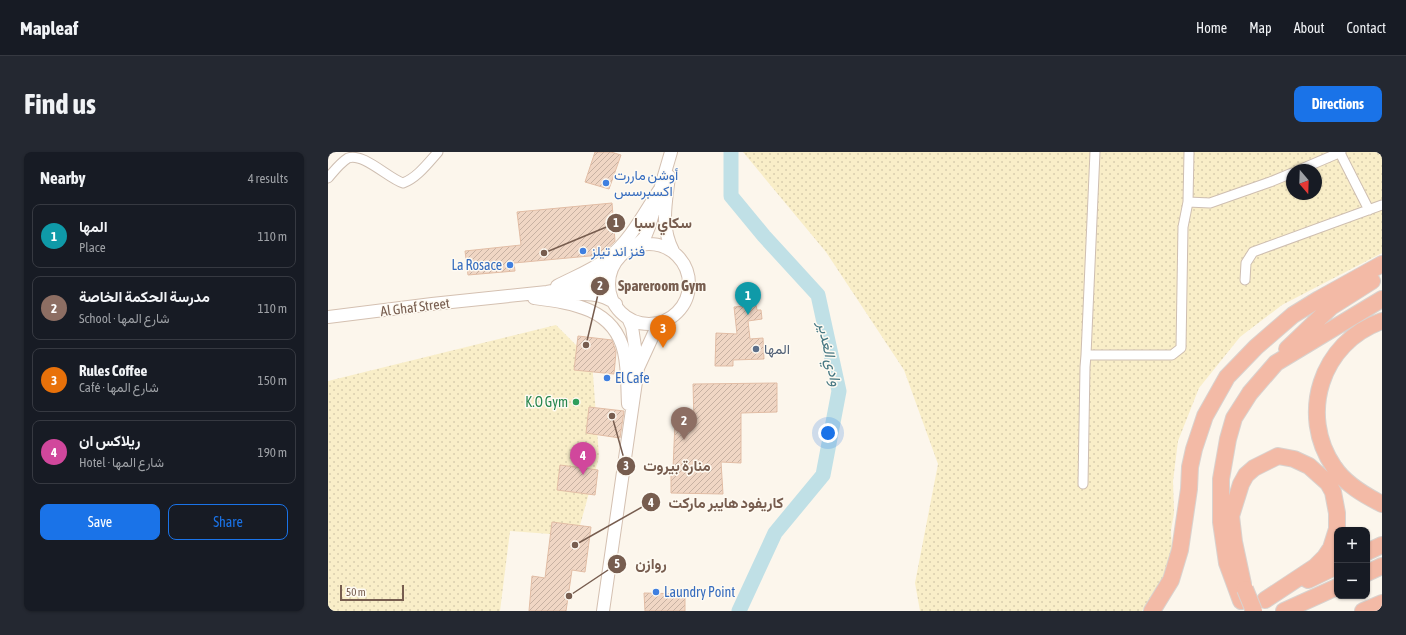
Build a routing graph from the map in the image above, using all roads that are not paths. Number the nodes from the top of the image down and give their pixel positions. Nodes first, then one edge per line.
1 (438, 152) edge
2 (1095, 152) edge
3 (1189, 152) edge
4 (1340, 152) edge
5 (671, 153) edge
6 (1313, 164) edge
7 (1286, 175) edge
8 (328, 178) edge
9 (660, 189) junction
10 (1188, 202) junction
11 (1382, 205) edge
12 (1369, 210) junction
13 (635, 247) junction
14 (673, 251) junction
15 (1382, 264) edge
16 (611, 269) junction
17 (1382, 275) edge
18 (1245, 280) dead end
19 (547, 292) junction
20 (501, 298) junction
21 (533, 298) junction
22 (1382, 299) edge
23 (616, 304) junction
24 (328, 317) edge
25 (628, 318) junction
26 (1382, 321) edge
27 (663, 322) junction
28 (1086, 355) junction
29 (1276, 364) junction
30 (638, 368) junction
31 (629, 428) junction
32 (1083, 484) dead end
33 (1382, 504) edge
34 (1382, 545) edge
35 (1370, 551) edge
36 (1382, 566) edge
37 (1334, 567) edge
38 (1370, 572) edge
39 (1334, 587) edge
40 (1265, 600) junction
41 (1243, 603) edge
42 (1382, 603) edge
43 (603, 611) edge
44 (1152, 611) edge
45 (1254, 611) edge
46 (1284, 611) edge
47 (1363, 611) edge

1 - 8 street
2 - 28 street
3 - 10 street
4 - 6 street
4 - 12 street
5 - 9 street
5 - 14 street
7 - 10 street
9 - 13 street
9 - 19 street
10 - 28 street
11 - 12 street
12 - 18 street
13 - 14 street
13 - 16 street
14 - 27 street
15 - 44 highway
16 - 19 street
16 - 23 street
17 - 29 highway
19 - 20 street
20 - 21 street
20 - 24 street, Al Ghaf Street
21 - 23 street
21 - 31 street
22 - 29 highway
23 - 25 street
25 - 27 street
25 - 30 street
26 - 33 highway
27 - 30 street
28 - 32 street
29 - 41 highway
30 - 31 street
31 - 43 street
34 - 35 highway
36 - 38 highway
37 - 40 highway
39 - 46 highway
40 - 41 highway
40 - 41 highway
41 - 45 highway, bridge
42 - 47 highway

